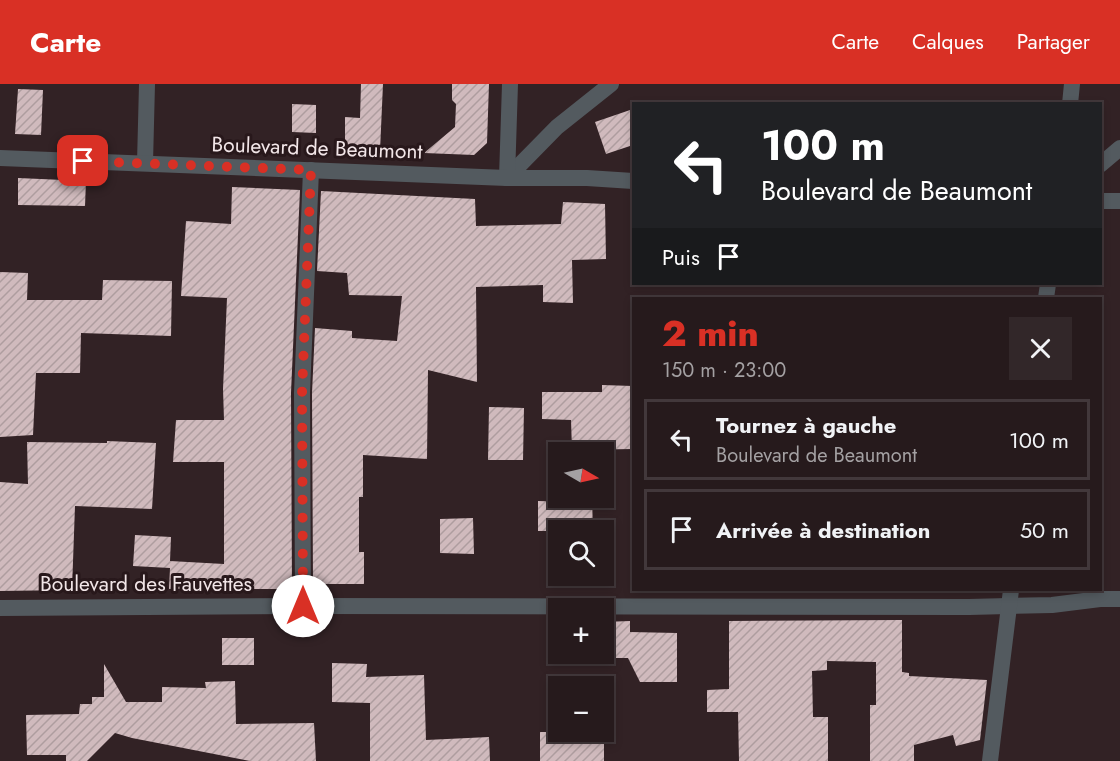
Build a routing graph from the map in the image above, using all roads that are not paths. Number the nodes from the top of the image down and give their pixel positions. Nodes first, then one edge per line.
1 (147, 84) edge
2 (510, 84) edge
3 (611, 84) edge
4 (1072, 84) edge
5 (1070, 102) edge
6 (1120, 148) edge
7 (0, 158) edge
8 (1102, 163) edge
9 (145, 164) junction
10 (311, 170) junction
11 (507, 178) junction
12 (632, 181) edge
13 (1102, 201) edge
14 (1120, 201) edge
15 (1010, 597) edge
16 (1120, 599) edge
17 (303, 606) junction
18 (0, 608) edge
19 (990, 761) edge

1 - 9 street
2 - 11 street
3 - 11 street
4 - 5 street
6 - 8 street
7 - 9 street, Boulevard de Beaumont
9 - 10 street, Boulevard de Beaumont
10 - 11 street, Boulevard de Beaumont
10 - 17 street
11 - 12 street, Boulevard de Beaumont
13 - 14 street
15 - 16 street, Boulevard des Fauvettes
15 - 17 street, Boulevard des Fauvettes
15 - 19 street
17 - 18 street, Boulevard des Fauvettes

